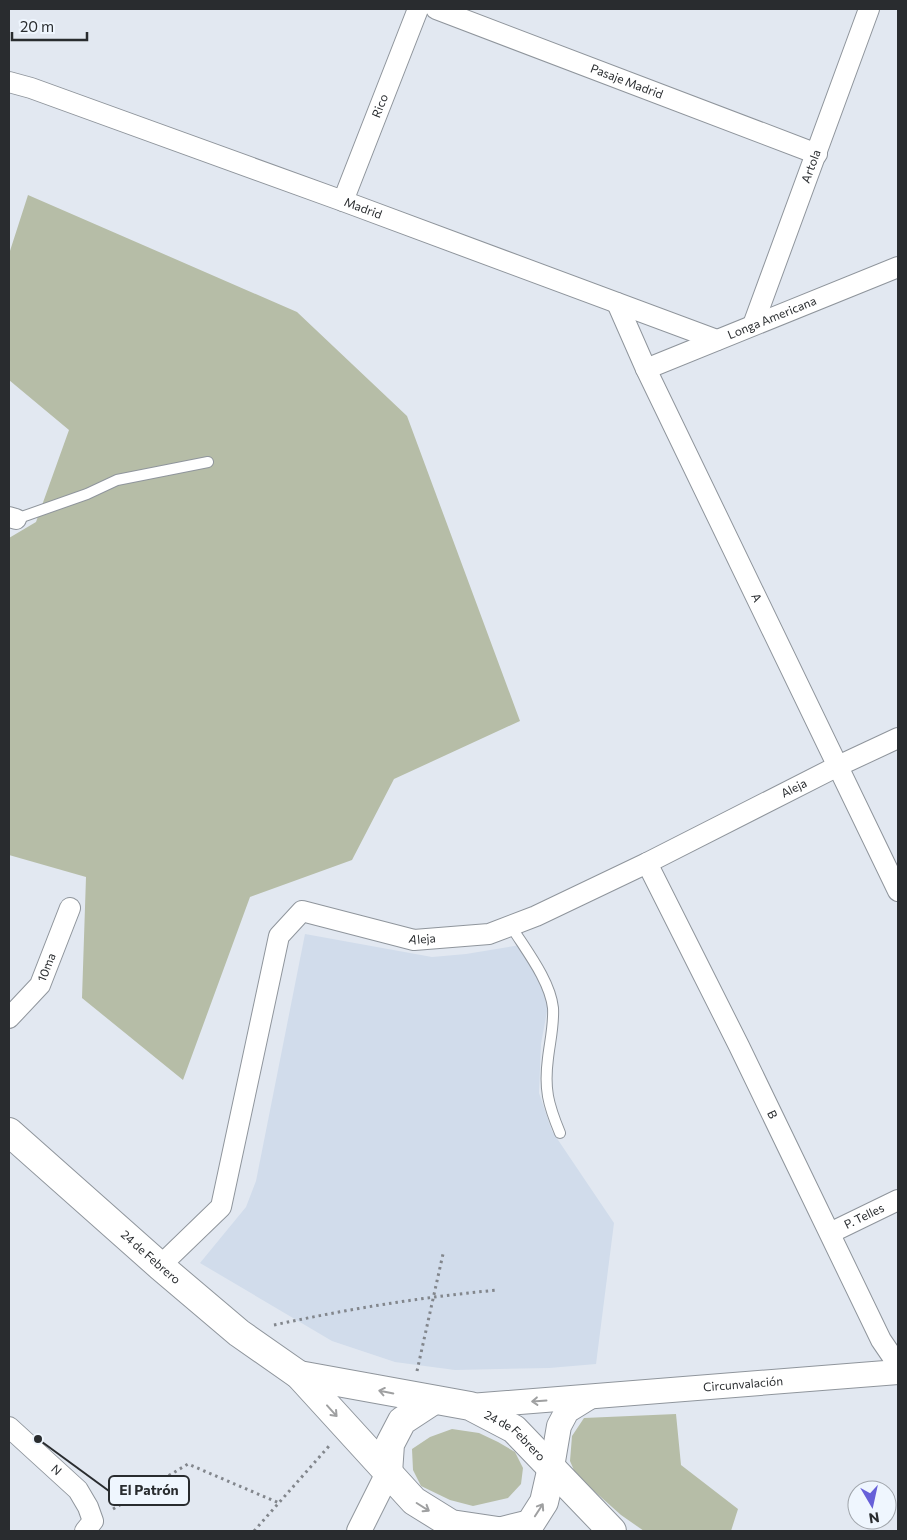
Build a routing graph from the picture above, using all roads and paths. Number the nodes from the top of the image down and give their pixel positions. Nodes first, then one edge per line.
1 (418, 9) edge
2 (436, 9) edge
3 (869, 9) edge
4 (9, 82) edge
5 (817, 154) junction
6 (343, 201) junction
7 (898, 267) edge
8 (617, 303) junction
9 (753, 325) junction
10 (717, 340) junction
11 (646, 369) junction
12 (208, 462) dead end
13 (12, 518) edge
14 (898, 738) edge
15 (838, 766) junction
16 (647, 863) junction
17 (898, 891) edge
18 (70, 908) dead end
19 (511, 926) junction
20 (9, 1018) edge
21 (9, 1132) edge
22 (560, 1133) dead end
23 (898, 1200) edge
24 (830, 1233) junction
25 (443, 1254) dead end
26 (160, 1266) junction
27 (498, 1290) dead end
28 (434, 1296) junction
29 (239, 1333) junction
30 (898, 1365) edge
31 (898, 1372) edge
32 (299, 1375) junction
33 (423, 1398) junction
34 (588, 1398) junction
35 (470, 1406) junction
36 (9, 1427) edge
37 (346, 1427) junction
38 (552, 1467) junction
39 (388, 1473) junction
40 (279, 1503) junction
41 (89, 1526) edge
42 (254, 1531) edge
43 (359, 1531) edge
44 (500, 1531) edge
45 (612, 1531) edge

1 - 6 street, Rico
2 - 5 street, Pasaje Madrid
3 - 5 street, Artola
4 - 6 street, Madrid
5 - 9 street, Artola
6 - 8 street, Madrid
7 - 9 street, Longa Americana
8 - 10 street, Madrid
8 - 11 street, A
9 - 10 street, Longa Americana
10 - 11 street, Longa Americana
11 - 15 street, A
12 - 13 lane
14 - 15 street, Aleja
15 - 16 street, Aleja
15 - 17 street, A
16 - 19 street, Aleja
16 - 24 street, B
18 - 20 street, 10ma
19 - 22 lane
19 - 26 street, Aleja
21 - 26 main road, 24 de Febrero
23 - 24 street, P. Telles
24 - 30 street, B
25 - 28 path
26 - 29 main road, 24 de Febrero
27 - 28 path
28 - 29 path
28 - 33 path
29 - 32 main road, 24 de Febrero
31 - 34 street, Circunvalación
33 -> 32 main road, 24 de Febrero
32 -> 37 main road, 24 de Febrero
33 - 35 main road, 24 de Febrero
33 - 39 main road
34 -> 35 street, Circunvalación
34 - 38 street, Circunvalación
35 - 38 main road, 24 de Febrero
36 - 41 street, N
37 - 39 main road, 24 de Febrero
37 - 40 path
44 -> 38 main road
38 - 45 main road, 24 de Febrero
39 - 43 street
39 -> 44 main road, 24 de Febrero
40 - 41 path
40 - 42 path

